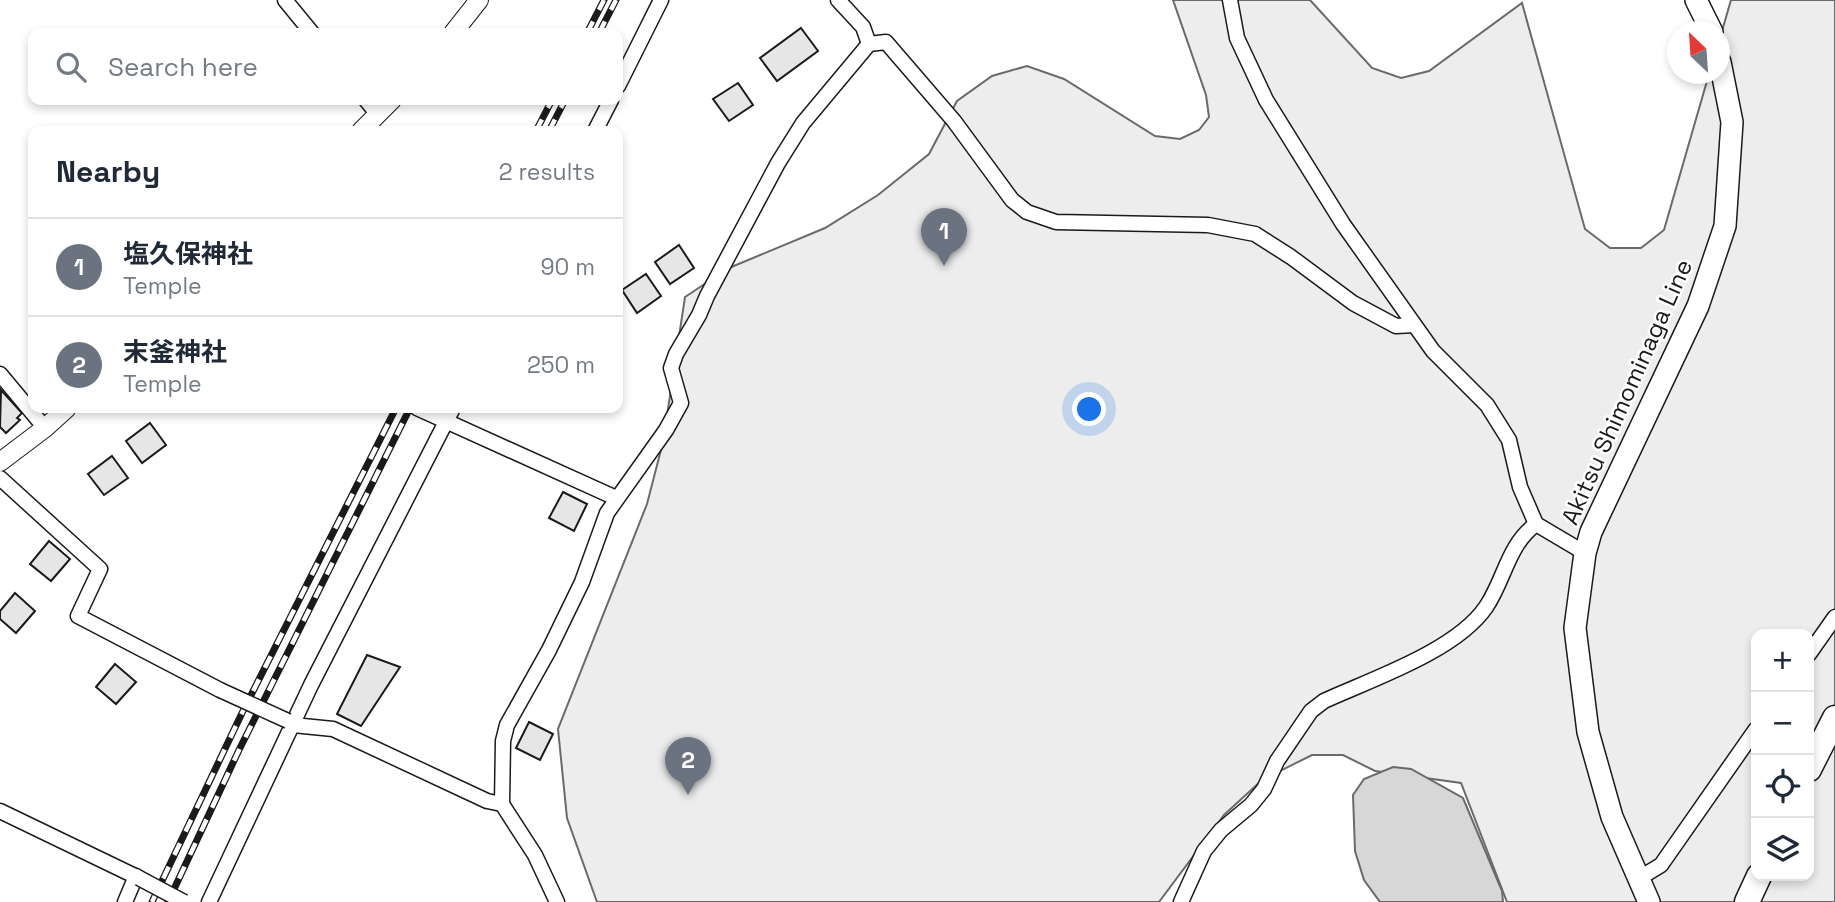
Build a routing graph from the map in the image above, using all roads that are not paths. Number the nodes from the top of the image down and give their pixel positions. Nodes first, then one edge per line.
1 (285, 0) edge
2 (480, 0) edge
3 (661, 0) edge
4 (838, 0) edge
5 (1230, 0) edge
6 (1696, 0) edge
7 (1706, 21) edge
8 (308, 28) edge
9 (457, 28) edge
10 (869, 44) junction
11 (623, 76) edge
12 (1724, 84) edge
13 (370, 105) edge
14 (387, 105) edge
15 (608, 105) edge
16 (378, 115) junction
17 (366, 126) edge
18 (598, 126) edge
19 (1414, 325) junction
20 (0, 374) edge
21 (28, 407) edge
22 (33, 413) edge
23 (61, 413) edge
24 (446, 416) edge
25 (46, 428) junction
26 (0, 462) edge
27 (0, 478) edge
28 (617, 498) junction
29 (1536, 524) junction
30 (1585, 553) junction
31 (1835, 617) edge
32 (1814, 647) edge
33 (1835, 718) edge
34 (290, 723) junction
35 (1751, 736) edge
36 (1814, 759) edge
37 (502, 804) junction
38 (0, 811) edge
39 (138, 877) junction
40 (1638, 879) junction
41 (1757, 881) edge
42 (125, 902) edge
43 (184, 902) edge
44 (209, 902) edge
45 (557, 902) edge
46 (1181, 902) edge
47 (1648, 902) edge
48 (1747, 902) edge

1 - 8 street
2 - 9 street
3 - 11 street
4 - 10 street
5 - 19 street
6 - 7 main road
10 - 19 street
10 - 28 street
12 - 30 main road, Akitsu Shimominaga Line
13 - 16 street
14 - 16 street
15 - 18 street
16 - 17 street
19 - 29 street
20 - 21 street
22 - 25 street
23 - 25 street
24 - 28 street
24 - 34 street
25 - 26 street
27 - 34 street, bridge
28 - 37 street
29 - 30 street
29 - 46 street
30 - 40 main road, Akitsu Shimominaga Line
31 - 32 street
33 - 36 highway
34 - 37 street
34 - 44 street
35 - 40 street
37 - 45 street
38 - 39 street
39 - 42 street
39 - 43 street, bridge
40 - 47 main road, Akitsu Shimominaga Line
41 - 48 highway

